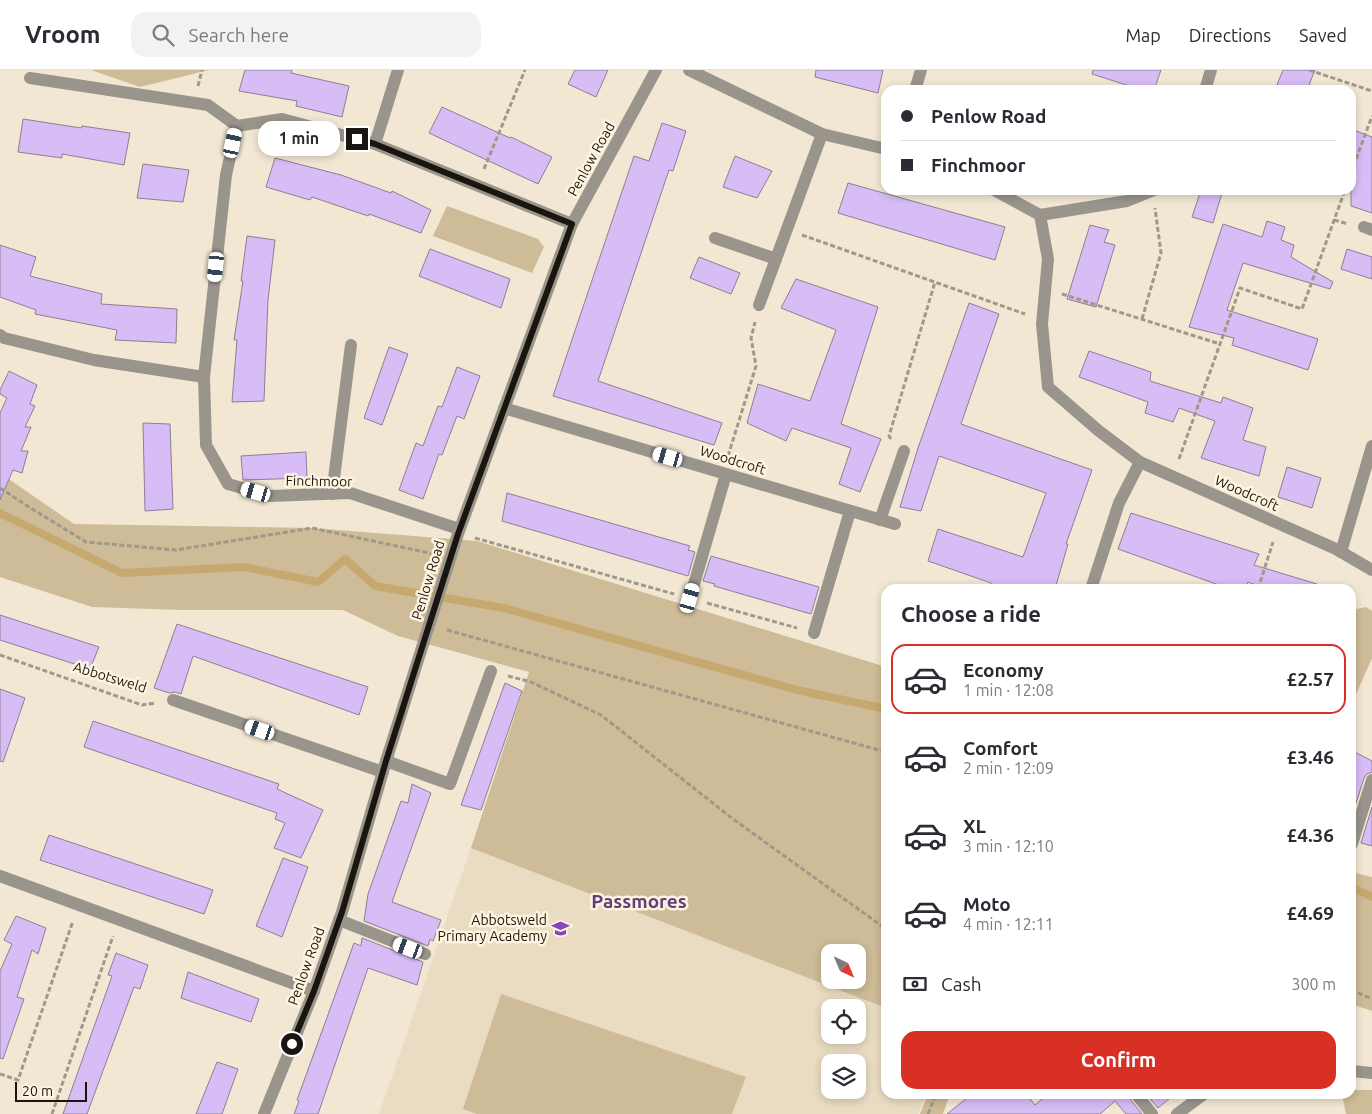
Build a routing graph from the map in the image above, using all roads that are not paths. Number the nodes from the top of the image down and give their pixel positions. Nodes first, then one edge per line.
1 (398, 70) edge
2 (656, 70) edge
3 (689, 70) edge
4 (921, 70) edge
5 (1211, 70) edge
6 (30, 78) dead end
7 (916, 85) edge
8 (1206, 85) edge
9 (237, 126) junction
10 (822, 134) junction
11 (375, 144) junction
12 (881, 148) edge
13 (1003, 195) edge
14 (1142, 195) edge
15 (1040, 215) junction
16 (572, 224) junction
17 (715, 238) dead end
18 (776, 258) junction
19 (759, 305) road end
20 (0, 335) edge
21 (351, 344) dead end
22 (204, 377) junction
23 (504, 408) junction
24 (1372, 446) edge
25 (904, 451) road end
26 (1140, 462) junction
27 (724, 473) junction
28 (332, 494) junction
29 (850, 511) junction
30 (880, 520) junction
31 (895, 524) dead end
32 (459, 531) junction
33 (1341, 552) junction
34 (1372, 570) edge
35 (1093, 584) edge
36 (690, 598) road end
37 (814, 633) road end
38 (491, 671) road end
39 (173, 700) road end
40 (384, 766) junction
41 (1372, 780) edge
42 (1356, 831) edge
43 (0, 876) edge
44 (339, 920) junction
45 (425, 954) dead end
46 (314, 991) junction
47 (1356, 1071) edge
48 (1372, 1073) edge
49 (1140, 1099) edge
50 (1197, 1099) edge
51 (264, 1114) edge
52 (1152, 1114) edge
53 (1177, 1114) edge

1 - 11 street
2 - 16 street, Penlow Road
3 - 10 street
4 - 7 street
5 - 8 street
6 - 9 street
9 - 11 street
9 - 22 street, Finchmoor
10 - 12 street
10 - 18 street
11 - 16 street
13 - 15 street
14 - 15 street
15 - 26 street, Woodcroft
16 - 23 street, Penlow Road
17 - 18 street
18 - 19 street
20 - 22 street
21 - 28 street
22 - 28 street, Finchmoor
23 - 27 street, Woodcroft
23 - 32 street, Penlow Road
24 - 33 street
25 - 30 street
26 - 33 street, Woodcroft
26 - 35 street
27 - 29 street, Woodcroft
27 - 36 street
28 - 32 street, Finchmoor
29 - 30 street, Woodcroft
29 - 37 street
30 - 31 street, Woodcroft
32 - 40 street, Penlow Road
33 - 34 street, Woodcroft
38 - 40 street
39 - 40 street
40 - 44 street, Penlow Road
41 - 42 street
43 - 46 street
44 - 45 street
44 - 46 street, Penlow Road
46 - 51 street, Penlow Road
47 - 48 street
49 - 52 street
50 - 53 street

